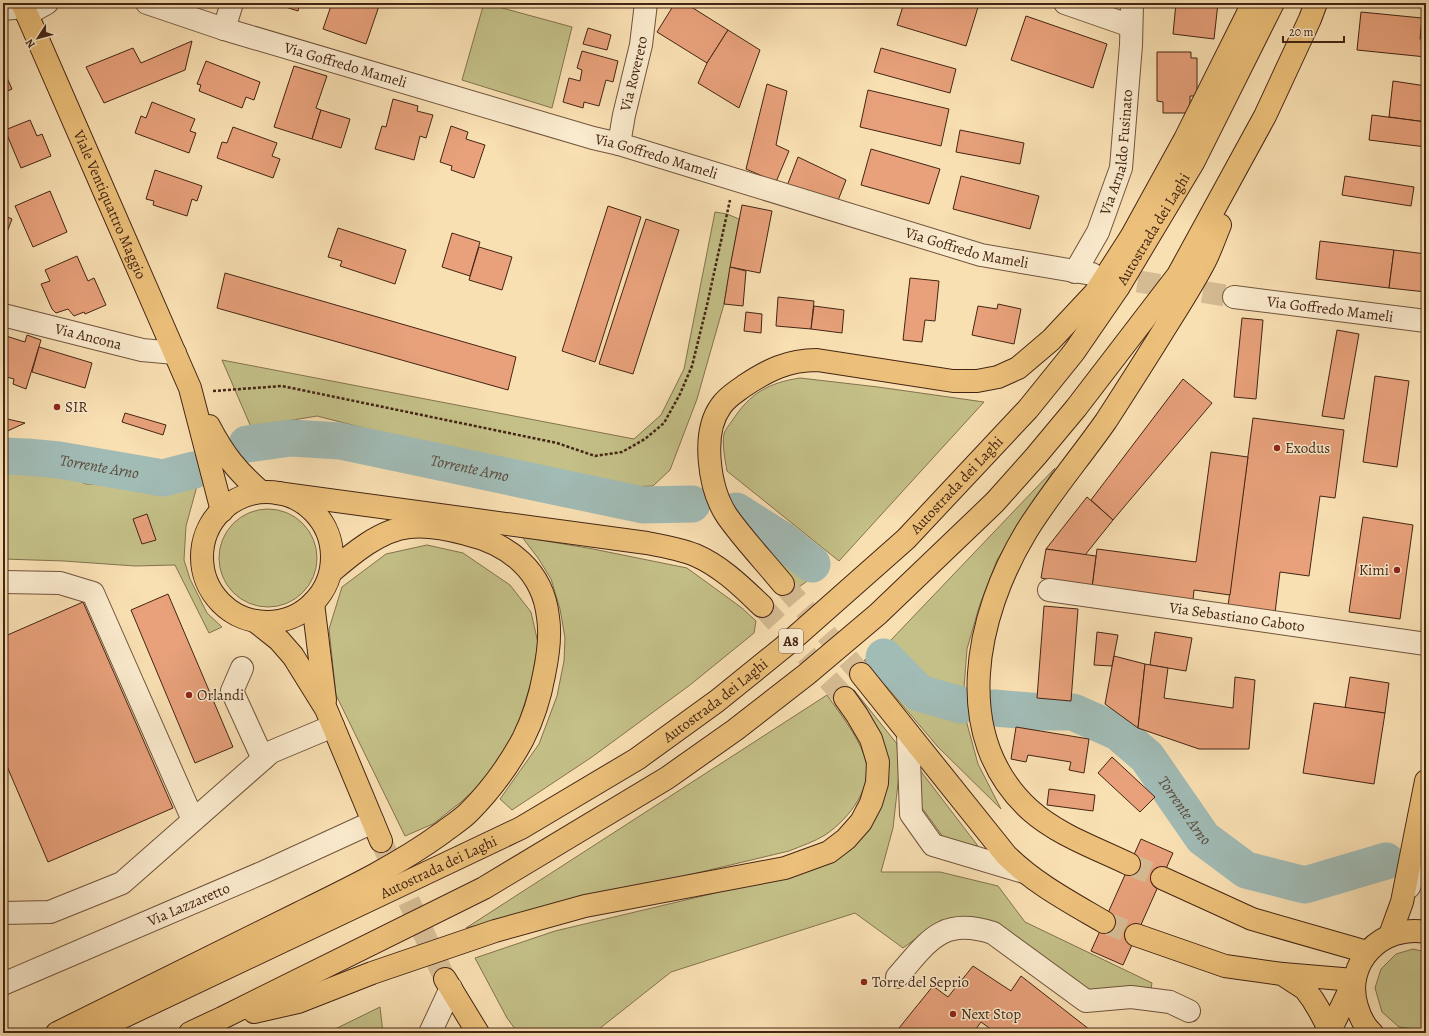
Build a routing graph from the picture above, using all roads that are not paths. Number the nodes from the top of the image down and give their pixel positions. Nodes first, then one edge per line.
1 (47, 3) edge
2 (147, 3) edge
3 (232, 3) edge
4 (646, 3) edge
5 (1065, 3) edge
6 (1132, 3) edge
7 (1253, 3) edge
8 (1273, 3) edge
9 (1316, 3) edge
10 (19, 8) edge
11 (1131, 26) junction
12 (224, 29) junction
13 (1265, 116) junction
14 (619, 144) junction
15 (1084, 273) joint
16 (1234, 297) tunnel mouth
17 (3, 315) edge
18 (1426, 322) edge
19 (175, 353) junction
20 (192, 392) junction
21 (269, 493) junction
22 (222, 511) junction
23 (330, 572) junction
24 (3, 582) edge
25 (783, 584) tunnel mouth
26 (1049, 590) dead end
27 (313, 603) junction
28 (762, 606) tunnel mouth
29 (255, 621) junction
30 (1426, 644) edge
31 (242, 668) dead end
32 (861, 674) tunnel mouth
33 (845, 698) tunnel mouth
34 (330, 718) junction
35 (908, 733) junction
36 (263, 759) junction
37 (1426, 780) edge
38 (193, 820) junction
39 (377, 832) joint
40 (1426, 853) edge
41 (1129, 864) tunnel mouth
42 (1024, 872) junction
43 (1162, 878) tunnel mouth
44 (1402, 902) junction
45 (3, 913) edge
46 (1104, 922) tunnel mouth
47 (1426, 932) edge
48 (1136, 935) tunnel mouth
49 (1390, 935) junction
50 (1367, 952) junction
51 (1282, 974) junction
52 (897, 977) dead end
53 (1354, 980) junction
54 (3, 984) edge
55 (448, 984) joint
56 (1189, 1011) dead end
57 (222, 1018) junction
58 (57, 1033) edge
59 (89, 1033) edge
60 (190, 1033) edge
61 (430, 1033) edge
62 (478, 1033) edge
63 (1328, 1033) edge
64 (1372, 1033) edge

1 - 10 street
2 - 12 street, Via Goffredo Mameli
3 - 12 street
4 - 14 street, Via Rovereto
5 - 11 street
6 - 11 street, Via Arnaldo Fusinato
7 - 25 main road
8 - 59 main road, Autostrada dei Laghi / A8
9 - 13 main road, A8
10 - 19 main road, Viale Ventiquattro Maggio
11 - 15 street, Via Arnaldo Fusinato
12 - 14 street, Via Goffredo Mameli
13 - 41 main road
13 - 57 main road, A8
14 - 15 street, Via Goffredo Mameli
16 - 18 street, Via Goffredo Mameli
17 - 19 street, Via Ancona
19 - 20 main road, Viale Ventiquattro Maggio
20 - 21 main road, Viale Ventiquattro Maggio
20 - 22 main road, Viale Ventiquattro Maggio
21 - 22 main road, Viale Ventiquattro Maggio
21 - 23 main road, Viale Ventiquattro Maggio
21 - 28 main road
22 - 29 main road, Viale Ventiquattro Maggio
23 - 27 main road, Viale Ventiquattro Maggio
23 - 58 main road
24 - 38 street
26 - 30 street, Via Sebastiano Caboto
27 - 29 main road, Viale Ventiquattro Maggio
27 - 34 main road, Viale Ventiquattro Maggio
29 - 34 main road, Viale Ventiquattro Maggio
31 - 36 street
32 - 35 main road
33 - 57 main road
34 - 36 street
34 - 39 main road, Viale Ventiquattro Maggio
35 - 42 main road
35 - 42 street
36 - 38 street
37 - 44 main road
38 - 45 street
39 - 54 street, Via Lazzaretto
40 - 44 street
42 - 46 main road
43 - 50 main road
44 - 49 main road
47 - 49 main road
48 - 51 main road
49 - 50 main road
50 - 53 main road
51 - 53 main road
51 - 63 main road
52 - 56 street
53 - 63 main road
53 - 64 main road
55 - 61 street
55 - 62 main road
57 - 60 main road, A8

